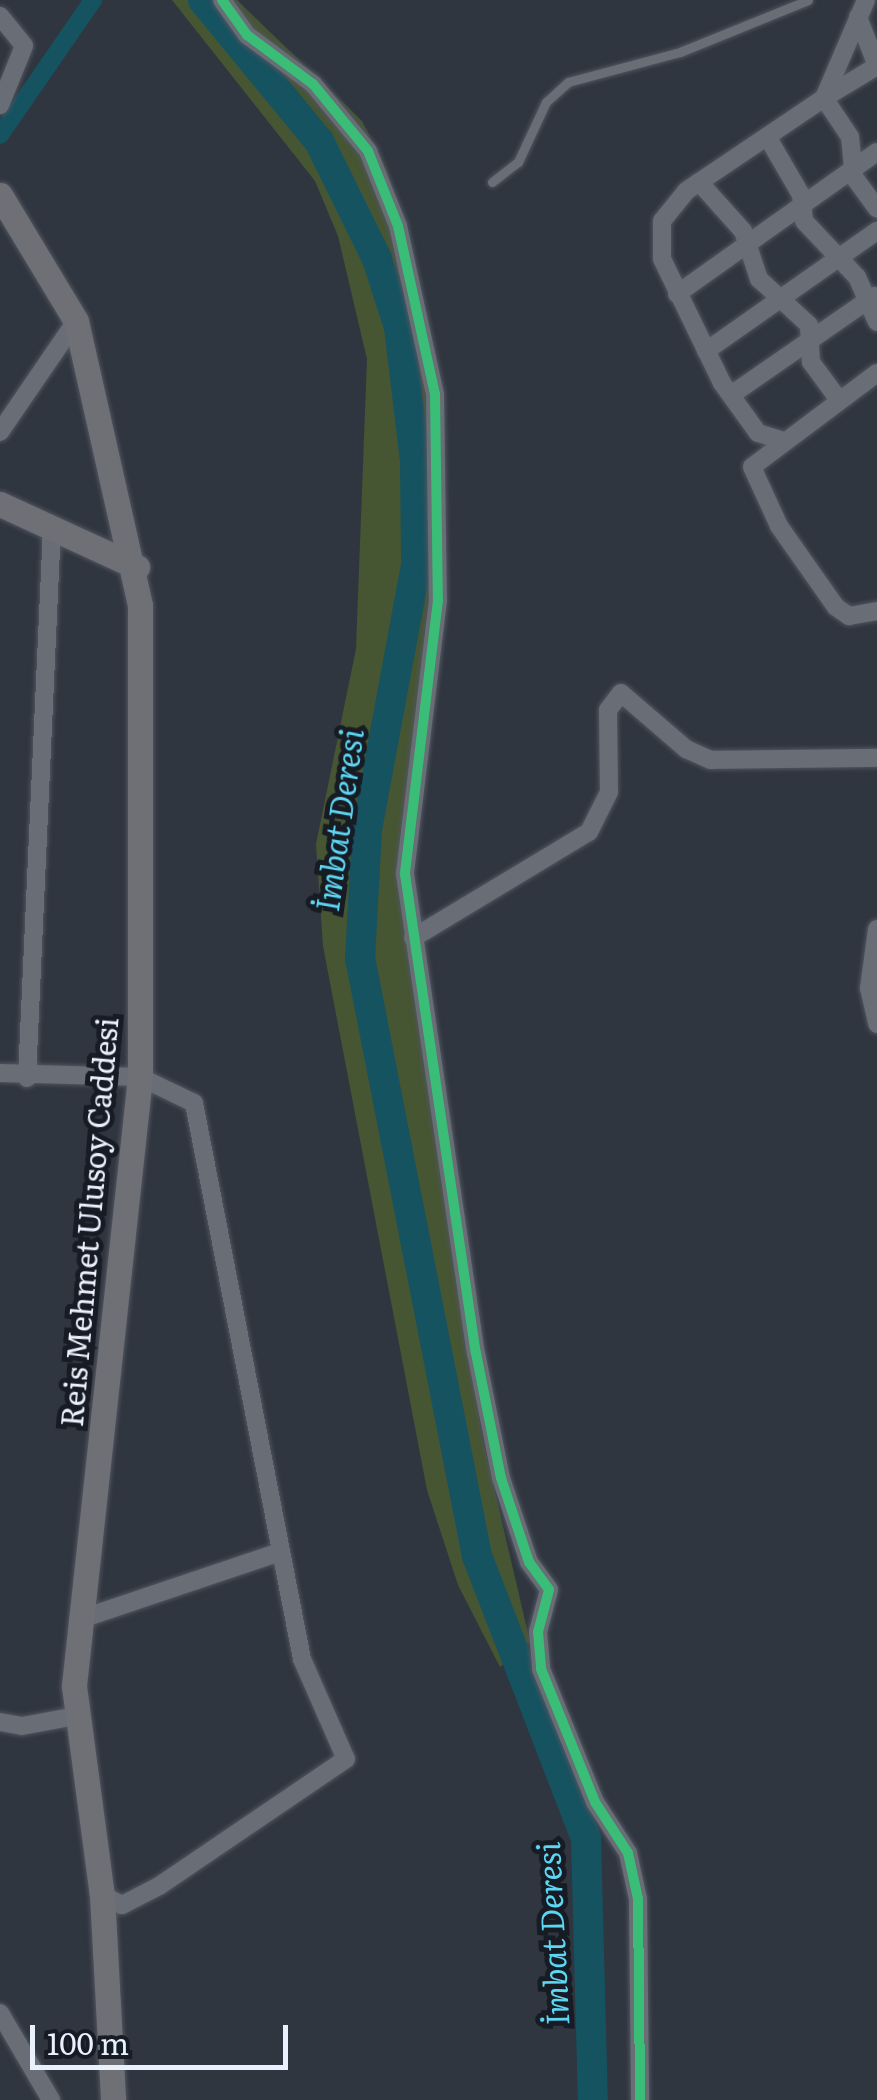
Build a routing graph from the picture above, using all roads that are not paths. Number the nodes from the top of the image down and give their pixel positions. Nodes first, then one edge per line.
1 (222, 0) edge
2 (808, 0) edge
3 (862, 8) edge
4 (0, 16) edge
5 (877, 66) edge
6 (824, 98) junction
7 (0, 105) edge
8 (768, 138) junction
9 (877, 152) edge
10 (855, 168) junction
11 (492, 182) dead end
12 (699, 182) junction
13 (0, 195) edge
14 (802, 206) junction
15 (877, 209) edge
16 (877, 231) edge
17 (745, 246) junction
18 (839, 258) junction
19 (678, 294) junction
20 (784, 296) junction
21 (872, 297) edge
22 (76, 321) junction
23 (877, 322) edge
24 (810, 340) junction
25 (706, 351) junction
26 (877, 373) edge
27 (731, 396) junction
28 (839, 400) junction
29 (0, 432) edge
30 (782, 440) junction
31 (0, 504) edge
32 (52, 528) junction
33 (137, 567) junction
34 (877, 611) edge
35 (877, 758) edge
36 (877, 930) edge
37 (414, 938) junction
38 (877, 1024) edge
39 (0, 1073) edge
40 (140, 1077) junction
41 (27, 1078) junction
42 (277, 1552) junction
43 (78, 1620) junction
44 (76, 1716) junction
45 (0, 1722) edge
46 (102, 1894) junction
47 (0, 2013) edge
48 (50, 2100) edge
49 (113, 2100) edge
50 (640, 2100) edge

1 - 37 street
2 - 11 lane
3 - 5 street
3 - 6 street
4 - 7 street
5 - 6 street
6 - 8 street
6 - 10 street
8 - 12 street
8 - 14 street
9 - 10 street
10 - 14 street
10 - 15 street
12 - 17 street
12 - 19 street
13 - 22 street, Reis Mehmet Ulusoy Caddesi
14 - 17 street
14 - 18 street
16 - 18 street
17 - 19 street
17 - 20 street
18 - 20 street
18 - 21 street
19 - 25 street
20 - 24 street
20 - 25 street
21 - 23 street
21 - 24 street
22 - 29 street
22 - 33 street, Reis Mehmet Ulusoy Caddesi
24 - 27 street
24 - 28 street
25 - 27 street
26 - 28 street
27 - 30 street
28 - 30 street
30 - 34 street
31 - 32 street
32 - 33 street
32 - 41 street
33 - 40 street, Reis Mehmet Ulusoy Caddesi
35 - 37 street
36 - 38 street
37 - 50 street
39 - 41 street
40 - 41 street
40 - 42 street
40 - 43 street, Reis Mehmet Ulusoy Caddesi
42 - 43 street
42 - 46 street
43 - 44 street, Reis Mehmet Ulusoy Caddesi
44 - 45 street
44 - 46 street, Reis Mehmet Ulusoy Caddesi
46 - 49 street, Reis Mehmet Ulusoy Caddesi
47 - 48 street

